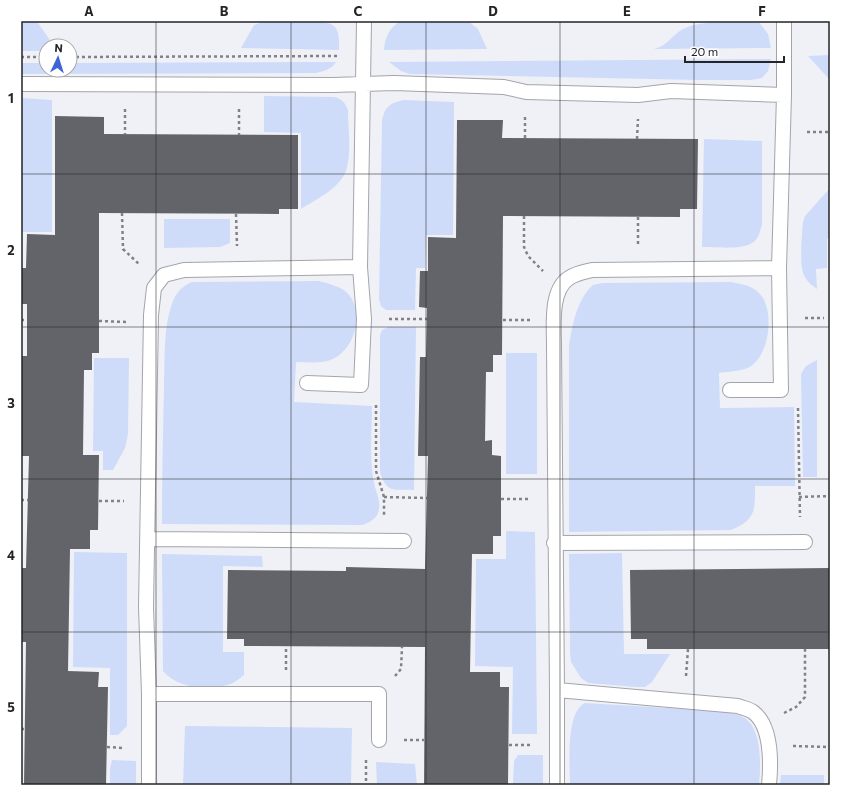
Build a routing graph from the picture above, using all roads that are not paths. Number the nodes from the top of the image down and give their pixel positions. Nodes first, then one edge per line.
1 (364, 21) edge
2 (784, 21) edge
3 (21, 84) edge
4 (363, 84) junction
5 (784, 96) junction
6 (360, 266) junction
7 (779, 268) junction
8 (306, 383) dead end
9 (730, 390) dead end
10 (147, 540) junction
11 (404, 541) dead end
12 (802, 541) road end
13 (554, 543) junction
14 (557, 690) junction
15 (149, 694) junction
16 (379, 740) dead end
17 (149, 785) edge
18 (557, 785) edge
19 (769, 785) edge

1 - 4 lane
2 - 5 lane
3 - 4 lane
4 - 5 lane
4 - 6 lane
5 - 7 lane
6 - 8 lane
6 - 10 lane
7 - 9 lane
7 - 13 lane
10 - 11 lane
10 - 15 lane
12 - 13 lane
13 - 14 lane
14 - 18 lane
14 - 19 lane
15 - 16 lane
15 - 17 lane

